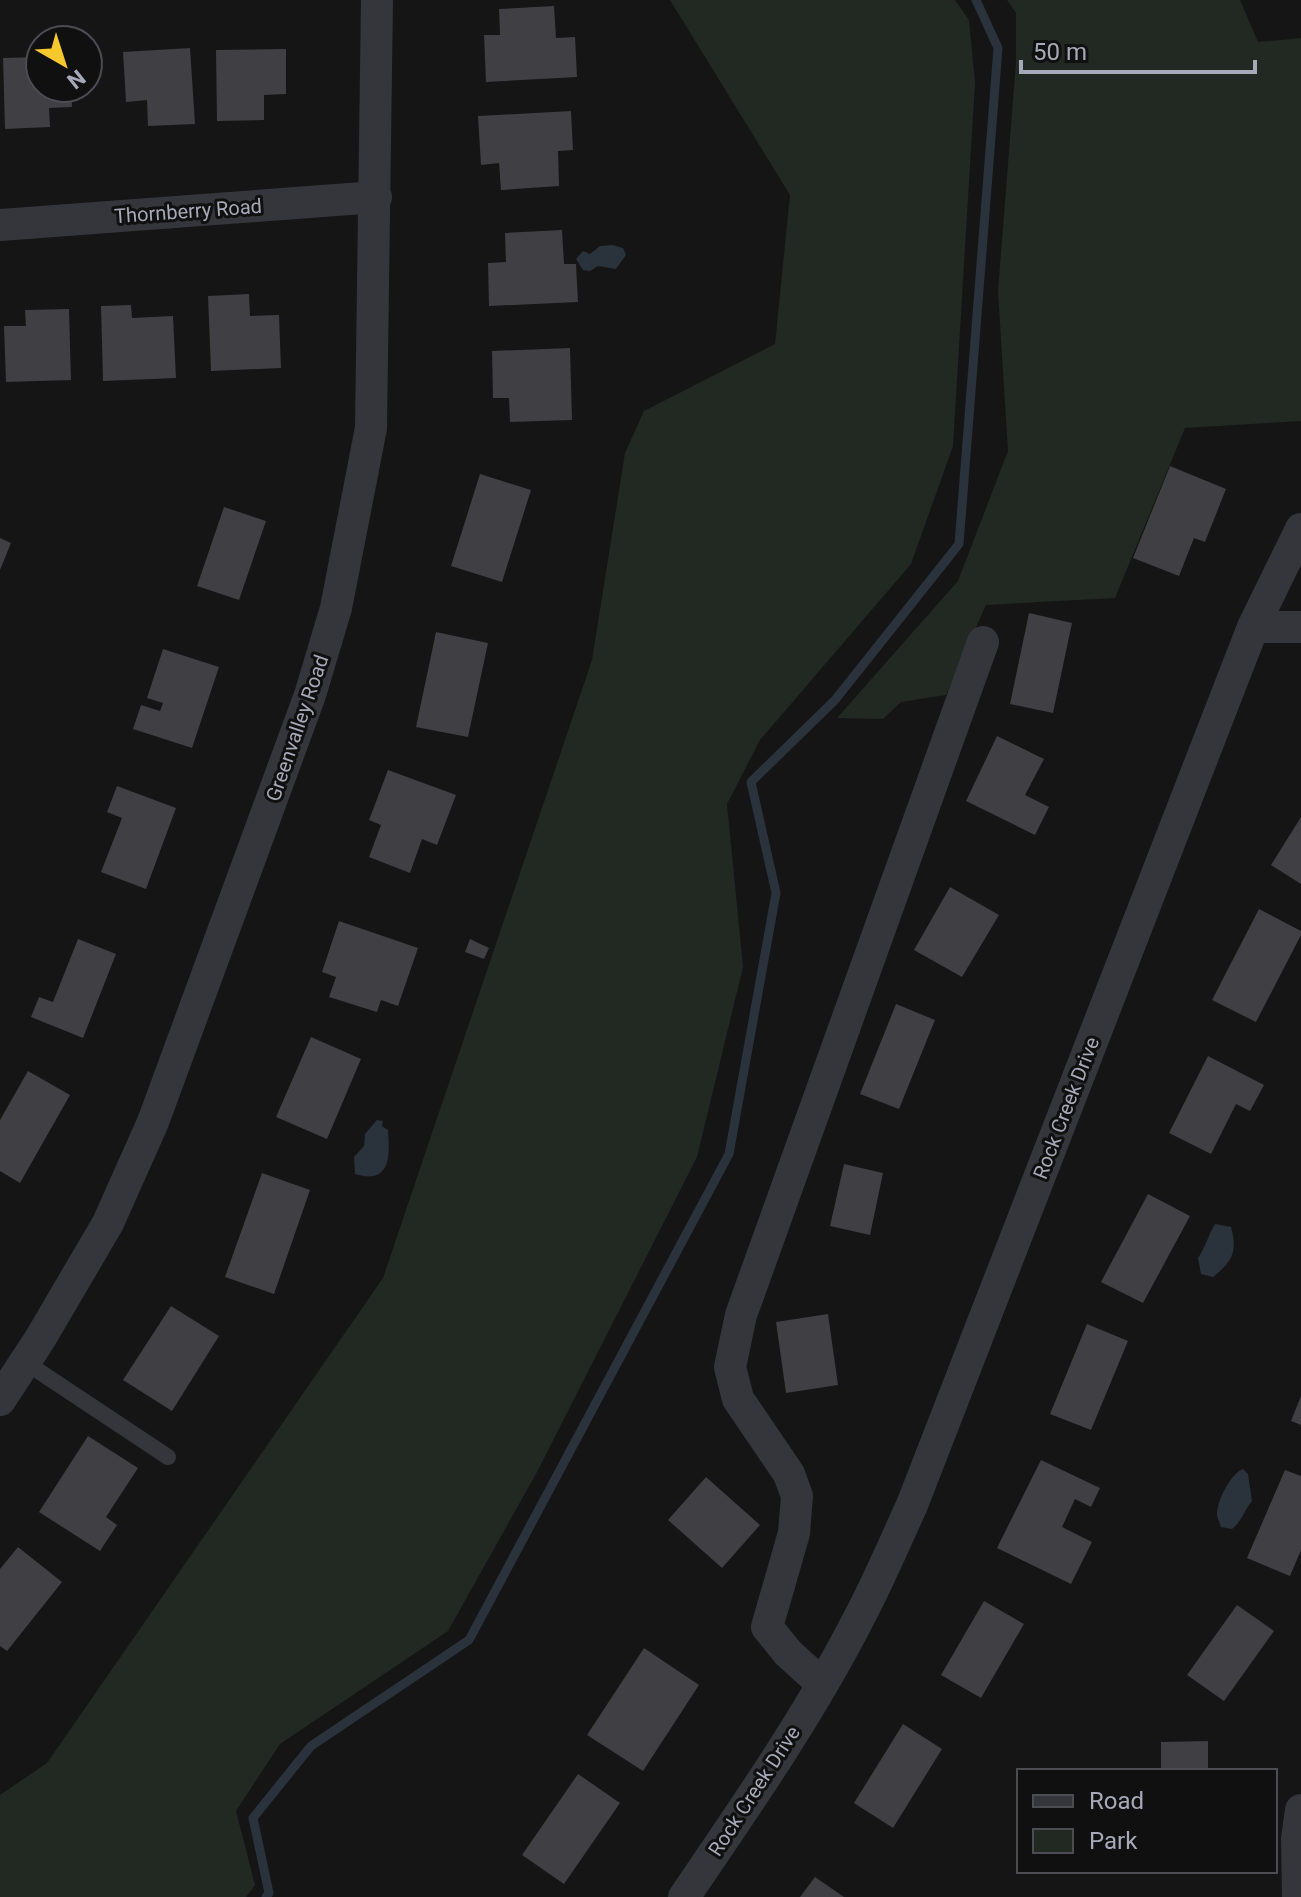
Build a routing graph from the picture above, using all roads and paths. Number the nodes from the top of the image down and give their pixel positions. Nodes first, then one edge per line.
1 (377, 0) edge
2 (376, 197) junction
3 (0, 225) edge
4 (1301, 529) edge
5 (1253, 627) junction
6 (1301, 627) edge
7 (983, 642) dead end
8 (25, 1362) junction
9 (0, 1400) edge
10 (168, 1457) dead end
11 (821, 1683) junction
12 (1301, 1810) edge
13 (684, 1897) edge
14 (1298, 1897) edge

1 - 2 street, Greenvalley Road
2 - 3 street, Thornberry Road
2 - 8 street, Greenvalley Road
4 - 5 street, Rock Creek Drive
5 - 6 street
5 - 11 street, Rock Creek Drive
7 - 11 street
8 - 9 street, Greenvalley Road
8 - 10 lane
11 - 13 street, Rock Creek Drive
12 - 14 street

